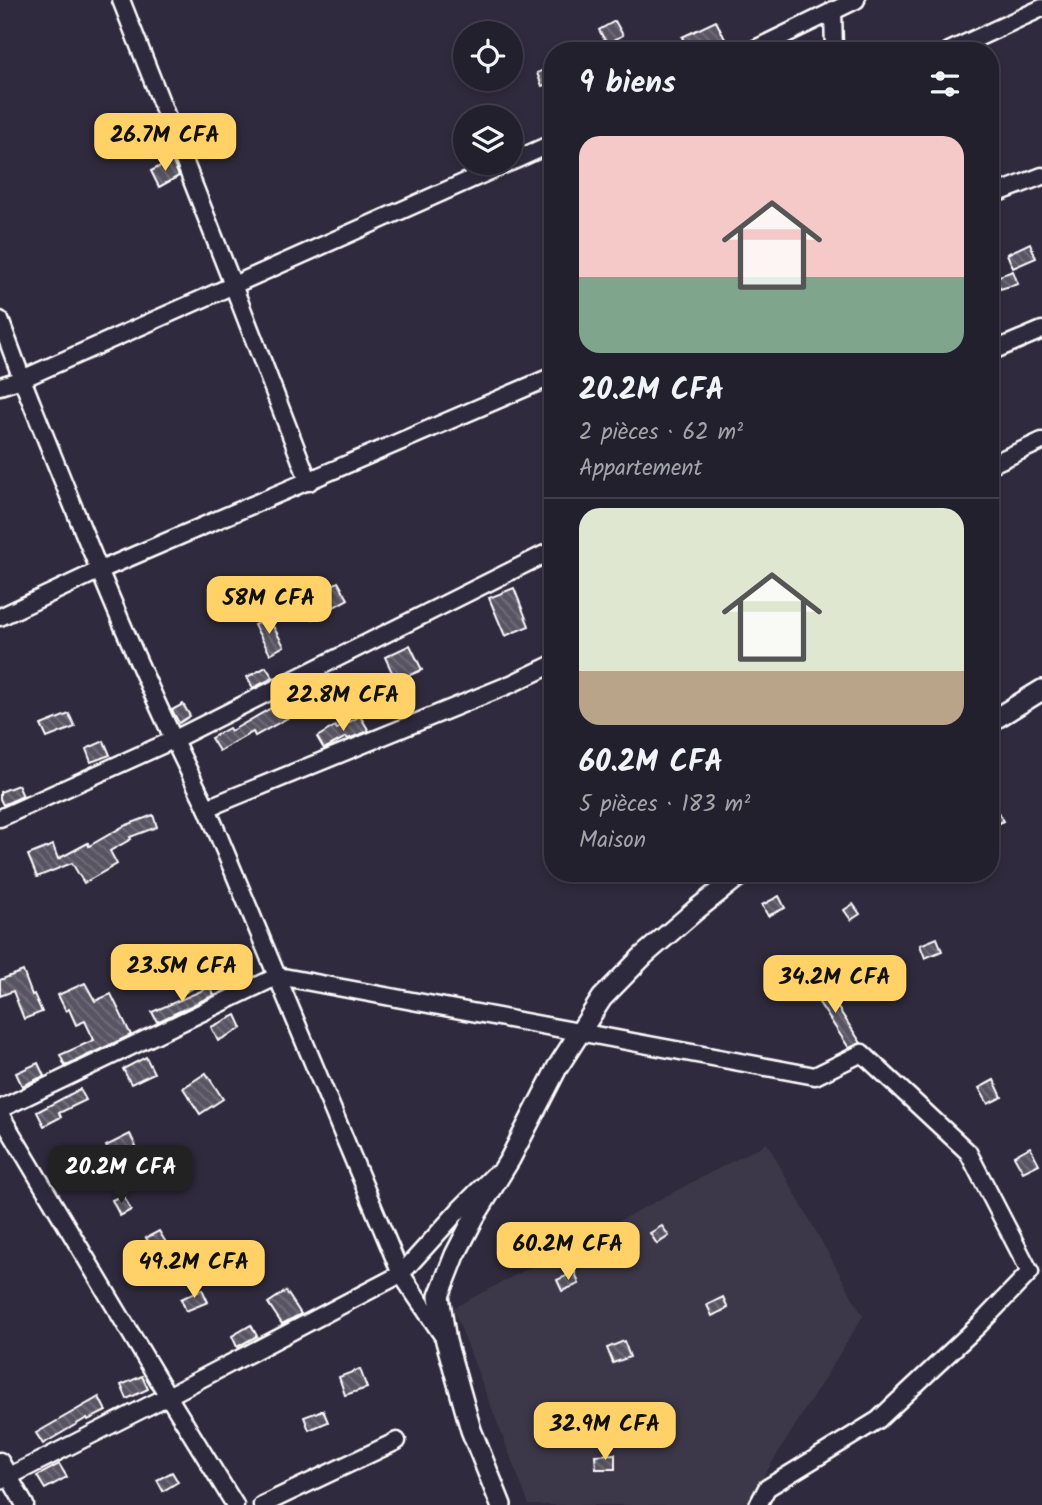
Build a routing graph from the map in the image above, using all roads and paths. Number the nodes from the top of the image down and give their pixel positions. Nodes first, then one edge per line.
1 (121, 0) edge
2 (856, 0) edge
3 (1042, 8) edge
4 (833, 10) junction
5 (769, 42) edge
6 (834, 42) edge
7 (968, 42) edge
8 (544, 147) edge
9 (523, 156) edge
10 (481, 175) edge
11 (1042, 176) edge
12 (999, 192) edge
13 (233, 285) junction
14 (0, 320) edge
15 (1042, 330) edge
16 (999, 348) edge
17 (22, 379) junction
18 (544, 380) edge
19 (0, 386) edge
20 (1042, 441) edge
21 (999, 461) edge
22 (309, 482) junction
23 (544, 554) edge
24 (99, 571) junction
25 (0, 617) edge
26 (544, 668) edge
27 (1042, 690) edge
28 (999, 716) edge
29 (173, 740) junction
30 (207, 808) junction
31 (0, 818) edge
32 (732, 882) edge
33 (278, 976) junction
34 (580, 1032) junction
35 (0, 1112) edge
36 (510, 1159) junction
37 (401, 1274) junction
38 (446, 1342) junction
39 (168, 1396) junction
40 (397, 1441) dead end
41 (0, 1461) edge
42 (5, 1479) edge
43 (25, 1505) edge
44 (235, 1505) edge
45 (262, 1505) edge
46 (501, 1505) edge
47 (758, 1505) edge

1 - 13 street
2 - 4 street
3 - 7 street
4 - 5 street
4 - 6 street
8 - 9 street
10 - 13 street
11 - 12 street
13 - 17 street
13 - 22 street
14 - 17 street
15 - 16 street
17 - 19 street
17 - 24 street
18 - 22 street
20 - 21 street
22 - 24 street
23 - 29 street
24 - 25 street
24 - 29 street
26 - 30 street
27 - 28 street
29 - 30 street
29 - 31 street
30 - 33 street
32 - 34 street
33 - 34 street
33 - 35 street
33 - 37 street
34 - 36 street
34 - 47 street
35 - 39 street
36 - 37 street
36 - 38 street
37 - 38 street
37 - 39 street
38 - 46 street
39 - 42 street
39 - 44 street
40 - 45 street
41 - 42 street
42 - 43 street

